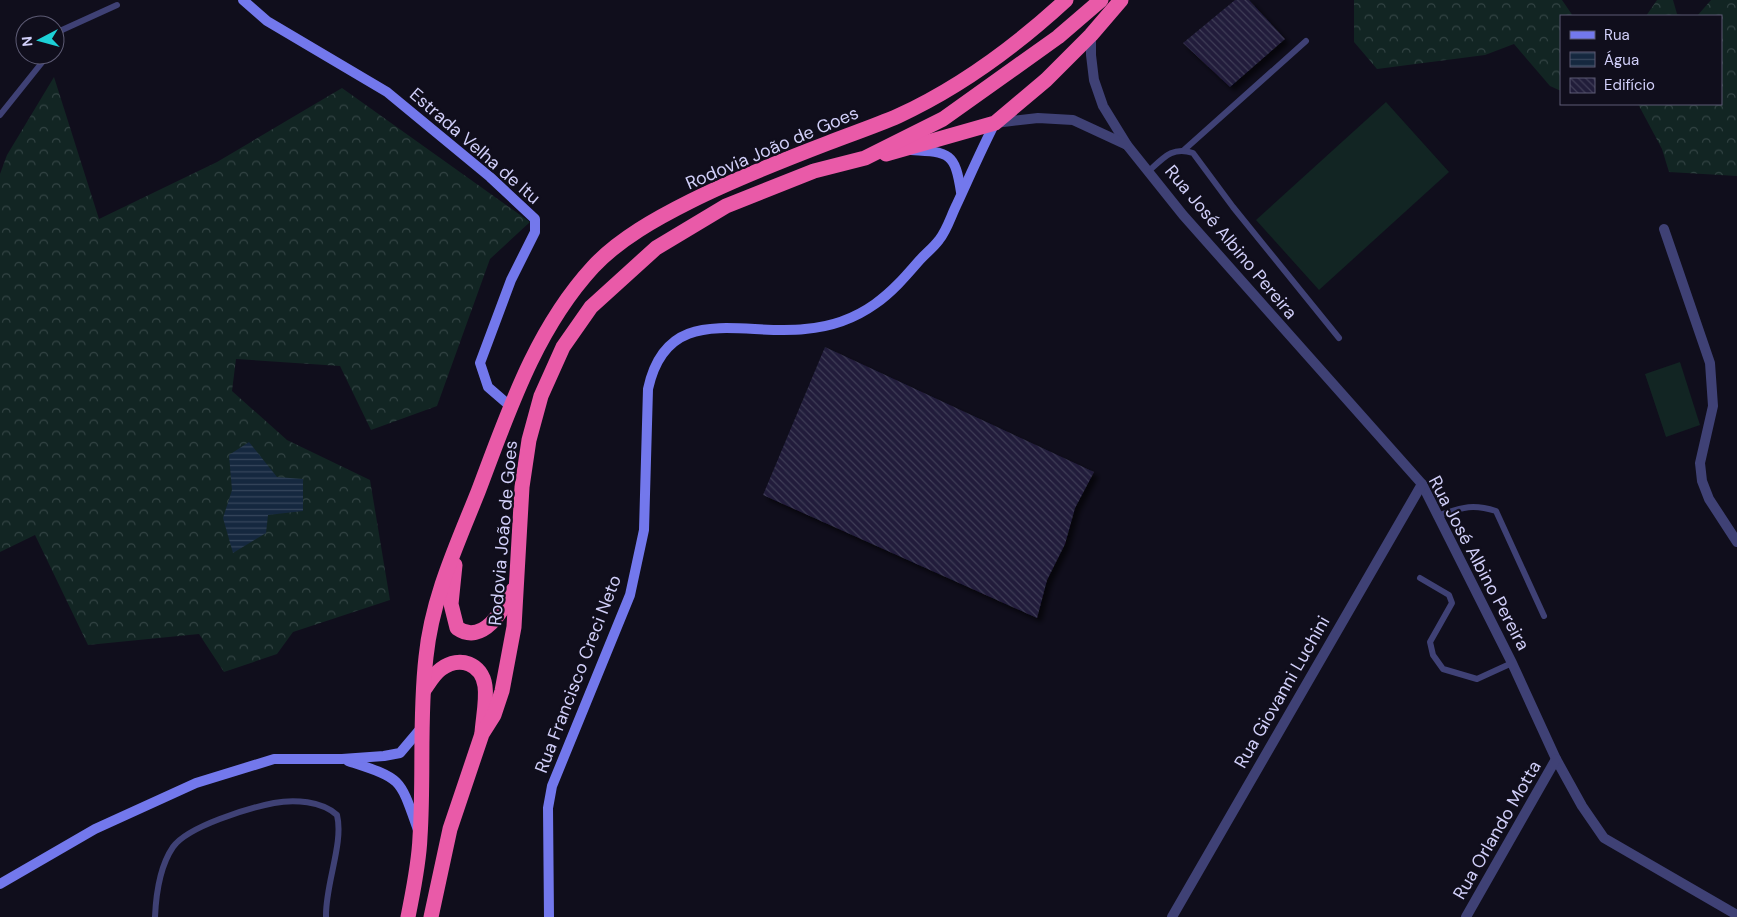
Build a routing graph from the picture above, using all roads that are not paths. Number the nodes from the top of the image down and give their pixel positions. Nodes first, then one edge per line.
1 (243, 0) edge
2 (1066, 0) edge
3 (1101, 0) edge
4 (1121, 0) edge
5 (117, 5) dead end
6 (65, 29) edge
7 (1091, 35) junction
8 (1306, 41) dead end
9 (43, 65) edge
10 (0, 115) edge
11 (995, 124) junction
12 (1128, 145) junction
13 (908, 150) junction
14 (1184, 150) junction
15 (865, 158) junction
16 (1149, 170) junction
17 (962, 193) junction
18 (1664, 229) dead end
19 (1339, 338) dead end
20 (510, 406) junction
21 (1422, 484) junction
22 (1437, 516) junction
23 (463, 529) junction
24 (1737, 542) edge
25 (1420, 578) dead end
26 (516, 582) junction
27 (1544, 616) dead end
28 (1512, 663) junction
29 (424, 690) junction
30 (422, 727) junction
31 (482, 734) junction
32 (342, 759) junction
33 (1556, 759) junction
34 (420, 838) junction
35 (0, 884) edge
36 (1737, 915) edge
37 (155, 917) edge
38 (326, 917) edge
39 (408, 917) edge
40 (431, 917) edge
41 (549, 917) edge
42 (1172, 917) edge
43 (1466, 917) edge

1 - 20 main road, Estrada Velha de Itu
2 - 20 highway, Rodovia João de Goes
3 - 15 highway, Rodovia João de Goes
4 - 7 highway
5 - 6 lane
7 - 11 highway
7 - 12 street, Rua José Albino Pereira
8 - 14 lane
9 - 10 lane
11 - 12 street, Rua José Albino Pereira
11 - 13 highway
11 - 17 main road, Rua Francisco Creci Neto
12 - 16 street, Rua José Albino Pereira
13 - 15 highway
13 - 17 main road
14 - 16 lane
14 - 19 lane
15 - 26 highway, Rodovia João de Goes
16 - 21 street, Rua José Albino Pereira
17 - 41 main road, Rua Francisco Creci Neto
18 - 24 street
20 - 23 highway, Rodovia João de Goes
21 - 22 street, Rua José Albino Pereira
21 - 42 street, Rua Giovanni Luchini
22 - 27 lane
22 - 28 street, Rua José Albino Pereira
23 - 26 highway
23 - 29 highway, Rodovia João de Goes
25 - 28 lane
26 - 31 highway, Rodovia João de Goes
28 - 33 street, Rua José Albino Pereira
29 - 30 highway, Rodovia João de Goes
29 - 31 highway
30 - 32 main road
30 - 34 highway, Rodovia João de Goes
31 - 40 highway, Rodovia João de Goes
32 - 34 main road
32 - 35 main road
33 - 36 street, Rua José Albino Pereira
33 - 43 street, Rua Orlando Motta
34 - 39 highway, Rodovia João de Goes
37 - 38 lane

